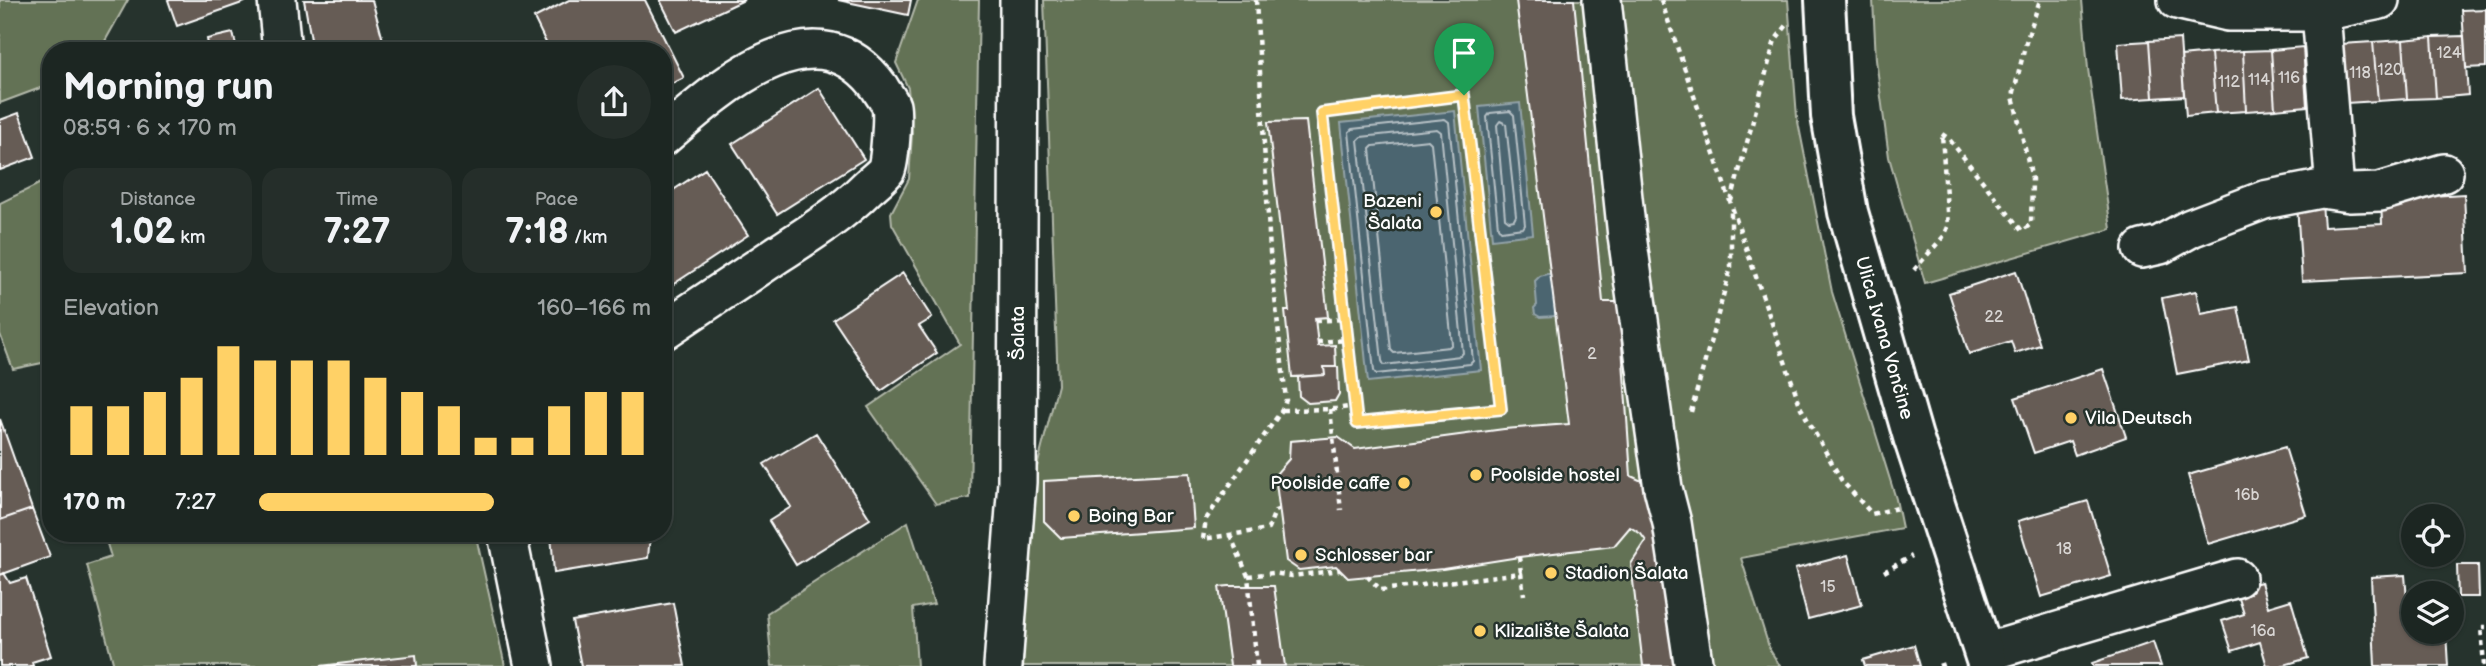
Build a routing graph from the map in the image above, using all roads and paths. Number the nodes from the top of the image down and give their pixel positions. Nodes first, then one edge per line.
1 (277, 0) edge
2 (1019, 0) edge
3 (1256, 0) edge
4 (1602, 0) edge
5 (1661, 0) edge
6 (2040, 0) edge
7 (2177, 0) edge
8 (2380, 0) edge
9 (1809, 9) edge
10 (2321, 12) junction
11 (281, 42) edge
12 (672, 129) edge
13 (2444, 173) dead end
14 (2335, 190) junction
15 (1730, 203) junction
16 (2141, 249) dead end
17 (1914, 270) dead end
18 (1345, 319) junction
19 (1316, 321) dead end
20 (672, 325) edge
21 (1348, 340) junction
22 (1317, 342) dead end
23 (1355, 406) junction
24 (1330, 409) junction
25 (1282, 410) junction
26 (1687, 425) dead end
27 (1907, 505) dead end
28 (1280, 509) dead end
29 (1341, 510) dead end
30 (1230, 535) junction
31 (509, 542) edge
32 (1912, 556) dead end
33 (1519, 557) dead end
34 (1340, 570) dead end
35 (1884, 572) dead end
36 (1521, 573) junction
37 (1248, 576) junction
38 (1367, 576) dead end
39 (2237, 578) dead end
40 (1524, 595) dead end
41 (2486, 627) edge
42 (1973, 661) edge
43 (1693, 662) dead end
44 (534, 666) edge
45 (1003, 666) edge
46 (1257, 666) edge
47 (1939, 666) edge
48 (2484, 666) edge

1 - 11 street
2 - 45 street, Šalata
3 - 25 path
4 - 43 street
5 - 15 path
6 - 17 path
7 - 10 street
8 - 10 street
9 - 15 path
9 - 42 main road, Ulica Ivana Vončine
10 - 14 street
12 - 20 street
13 - 14 street
14 - 16 street
15 - 26 path
15 - 27 path
18 - 19 path
18 - 21 path
18 - 23 path
21 - 22 path
21 - 23 path
23 - 24 path
24 - 25 path
24 - 29 path
25 - 30 path
28 - 30 path
30 - 37 path
31 - 44 street
32 - 35 path
33 - 36 path
34 - 37 path
36 - 38 path
36 - 40 path
37 - 46 path
39 - 42 street
41 - 48 path
42 - 47 path

